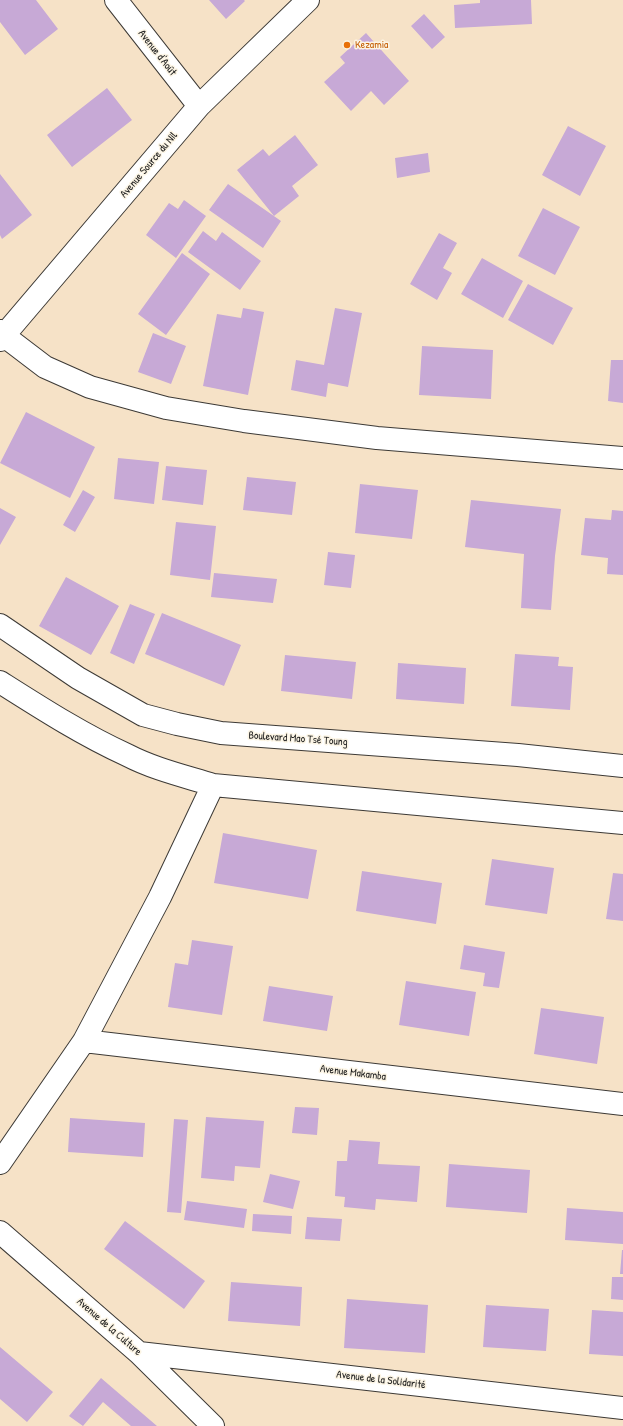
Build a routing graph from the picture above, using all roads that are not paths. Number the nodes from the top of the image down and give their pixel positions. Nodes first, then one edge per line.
1 (116, 0) edge
2 (308, 0) edge
3 (199, 106) junction
4 (1, 336) edge
5 (623, 458) edge
6 (0, 626) edge
7 (0, 682) edge
8 (623, 766) edge
9 (213, 785) junction
10 (623, 822) edge
11 (84, 1041) junction
12 (623, 1104) edge
13 (0, 1163) edge
14 (0, 1232) edge
15 (140, 1353) junction
16 (623, 1408) edge
17 (213, 1426) edge

1 - 3 street, Avenue d'Août
2 - 3 street, Avenue Source du Nil
3 - 4 street, Avenue Source du Nil
4 - 5 street
6 - 8 street, Boulevard Mao Tsé Toung
7 - 9 street
9 - 10 street
9 - 11 street
11 - 12 street, Avenue Makamba
11 - 13 street
14 - 15 street, Avenue de la Culture
15 - 16 street, Avenue de la Solidarité
15 - 17 street, Avenue de la Culture

